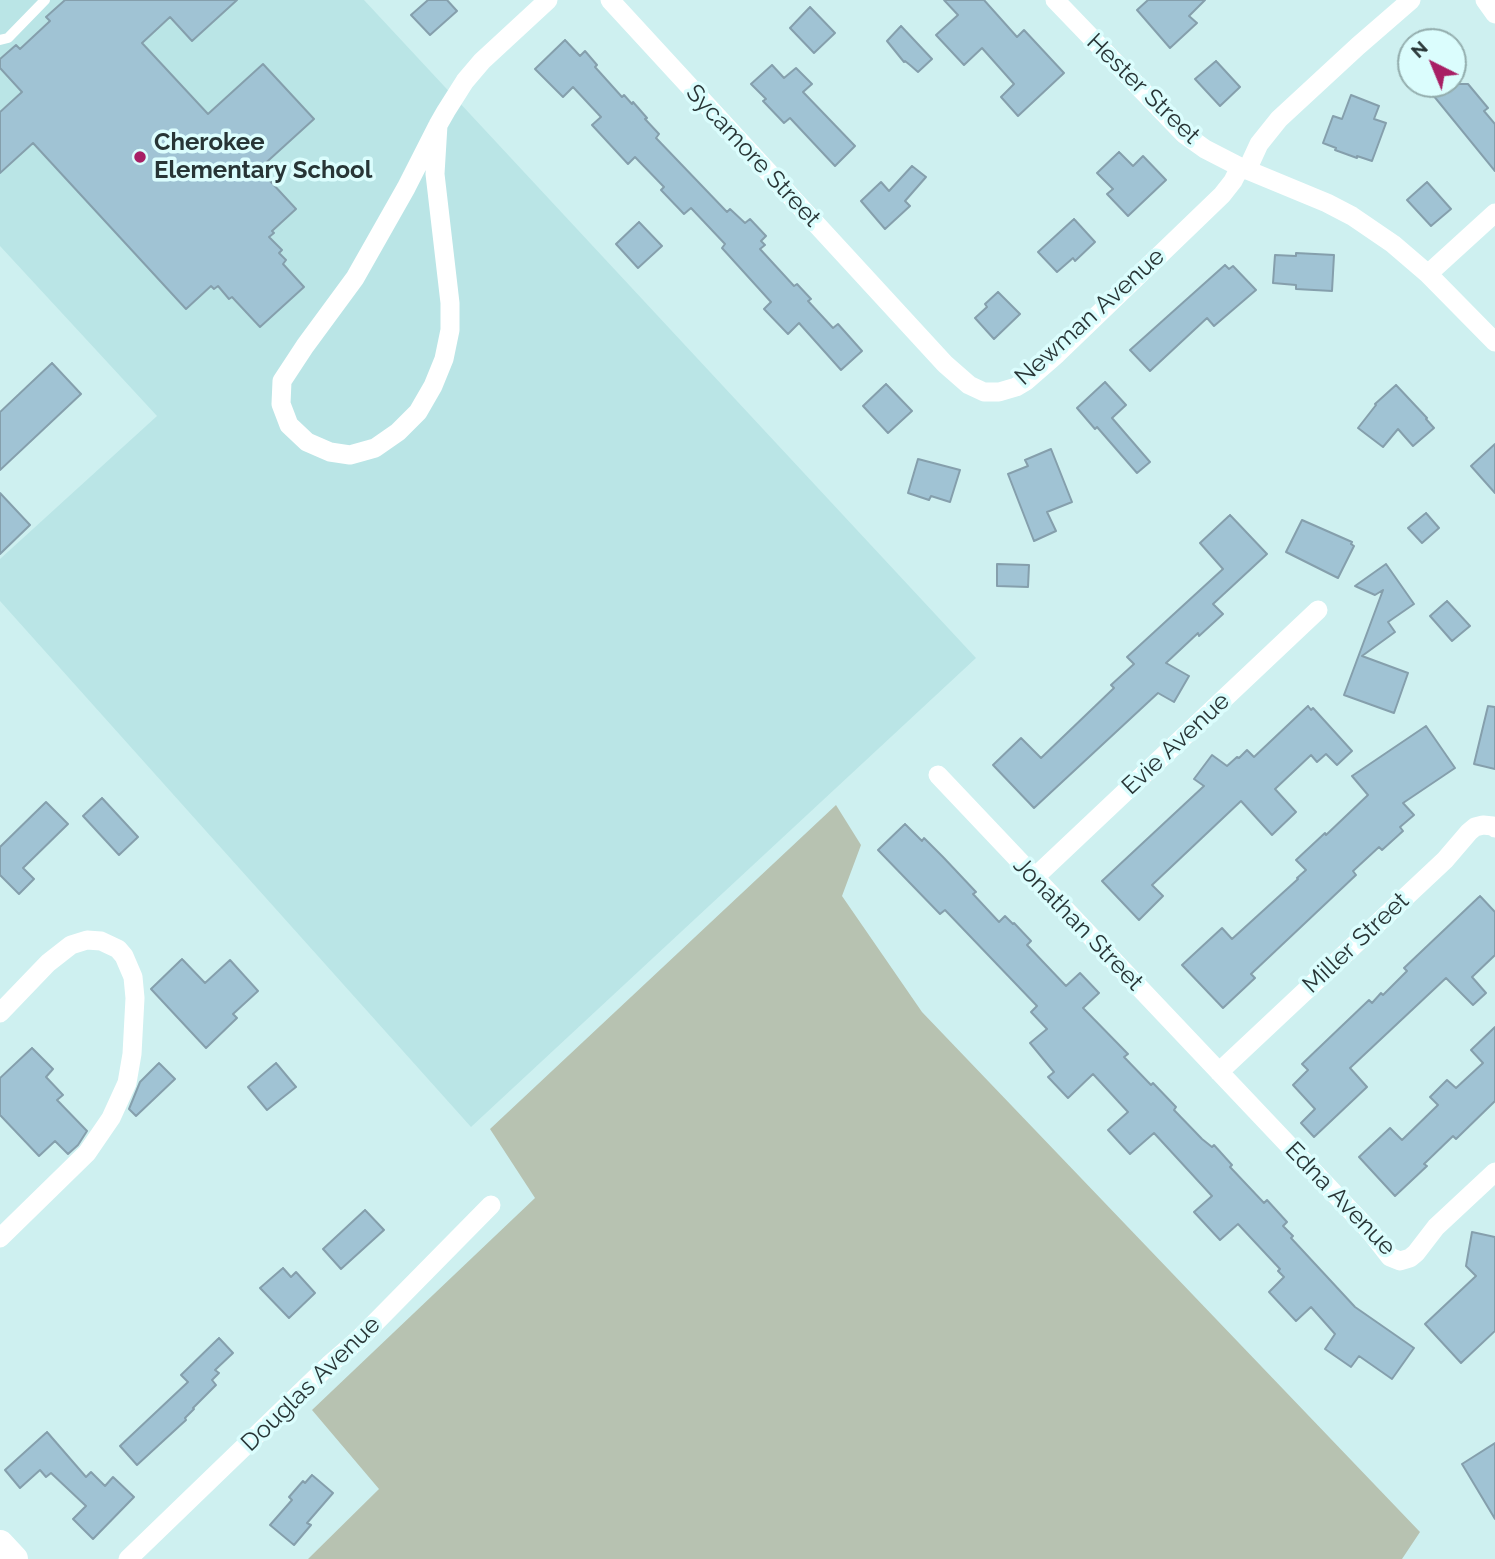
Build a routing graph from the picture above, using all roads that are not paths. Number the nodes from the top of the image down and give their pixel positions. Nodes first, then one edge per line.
1 (45, 0) edge
2 (548, 0) edge
3 (610, 0) edge
4 (1055, 0) edge
5 (1411, 0) edge
6 (1485, 0) edge
7 (1495, 15) edge
8 (0, 40) edge
9 (438, 125) junction
10 (1243, 168) junction
11 (1495, 213) edge
12 (1428, 274) junction
13 (896, 311) joint
14 (1495, 342) edge
15 (1318, 611) dead end
16 (938, 775) dead end
17 (1495, 828) edge
18 (1034, 878) junction
19 (0, 1013) edge
20 (1219, 1072) junction
21 (1495, 1172) edge
22 (491, 1205) dead end
23 (0, 1238) edge
24 (0, 1544) edge
25 (14, 1559) edge
26 (128, 1559) edge

1 - 8 lane
2 - 9 street
3 - 13 street, Sycamore Street
4 - 10 street, Hester Street
5 - 10 street, Newman Avenue
6 - 7 street
9 - 9 street
10 - 12 street, Hester Street
10 - 13 street, Newman Avenue
11 - 12 street
12 - 14 street, Hester Street
15 - 18 street, Evie Avenue
16 - 18 street, Jonathan Street
17 - 20 street, Miller Street
18 - 20 street, Jonathan Street
19 - 23 street
20 - 21 street, Edna Avenue
22 - 26 street, Douglas Avenue
24 - 25 street

